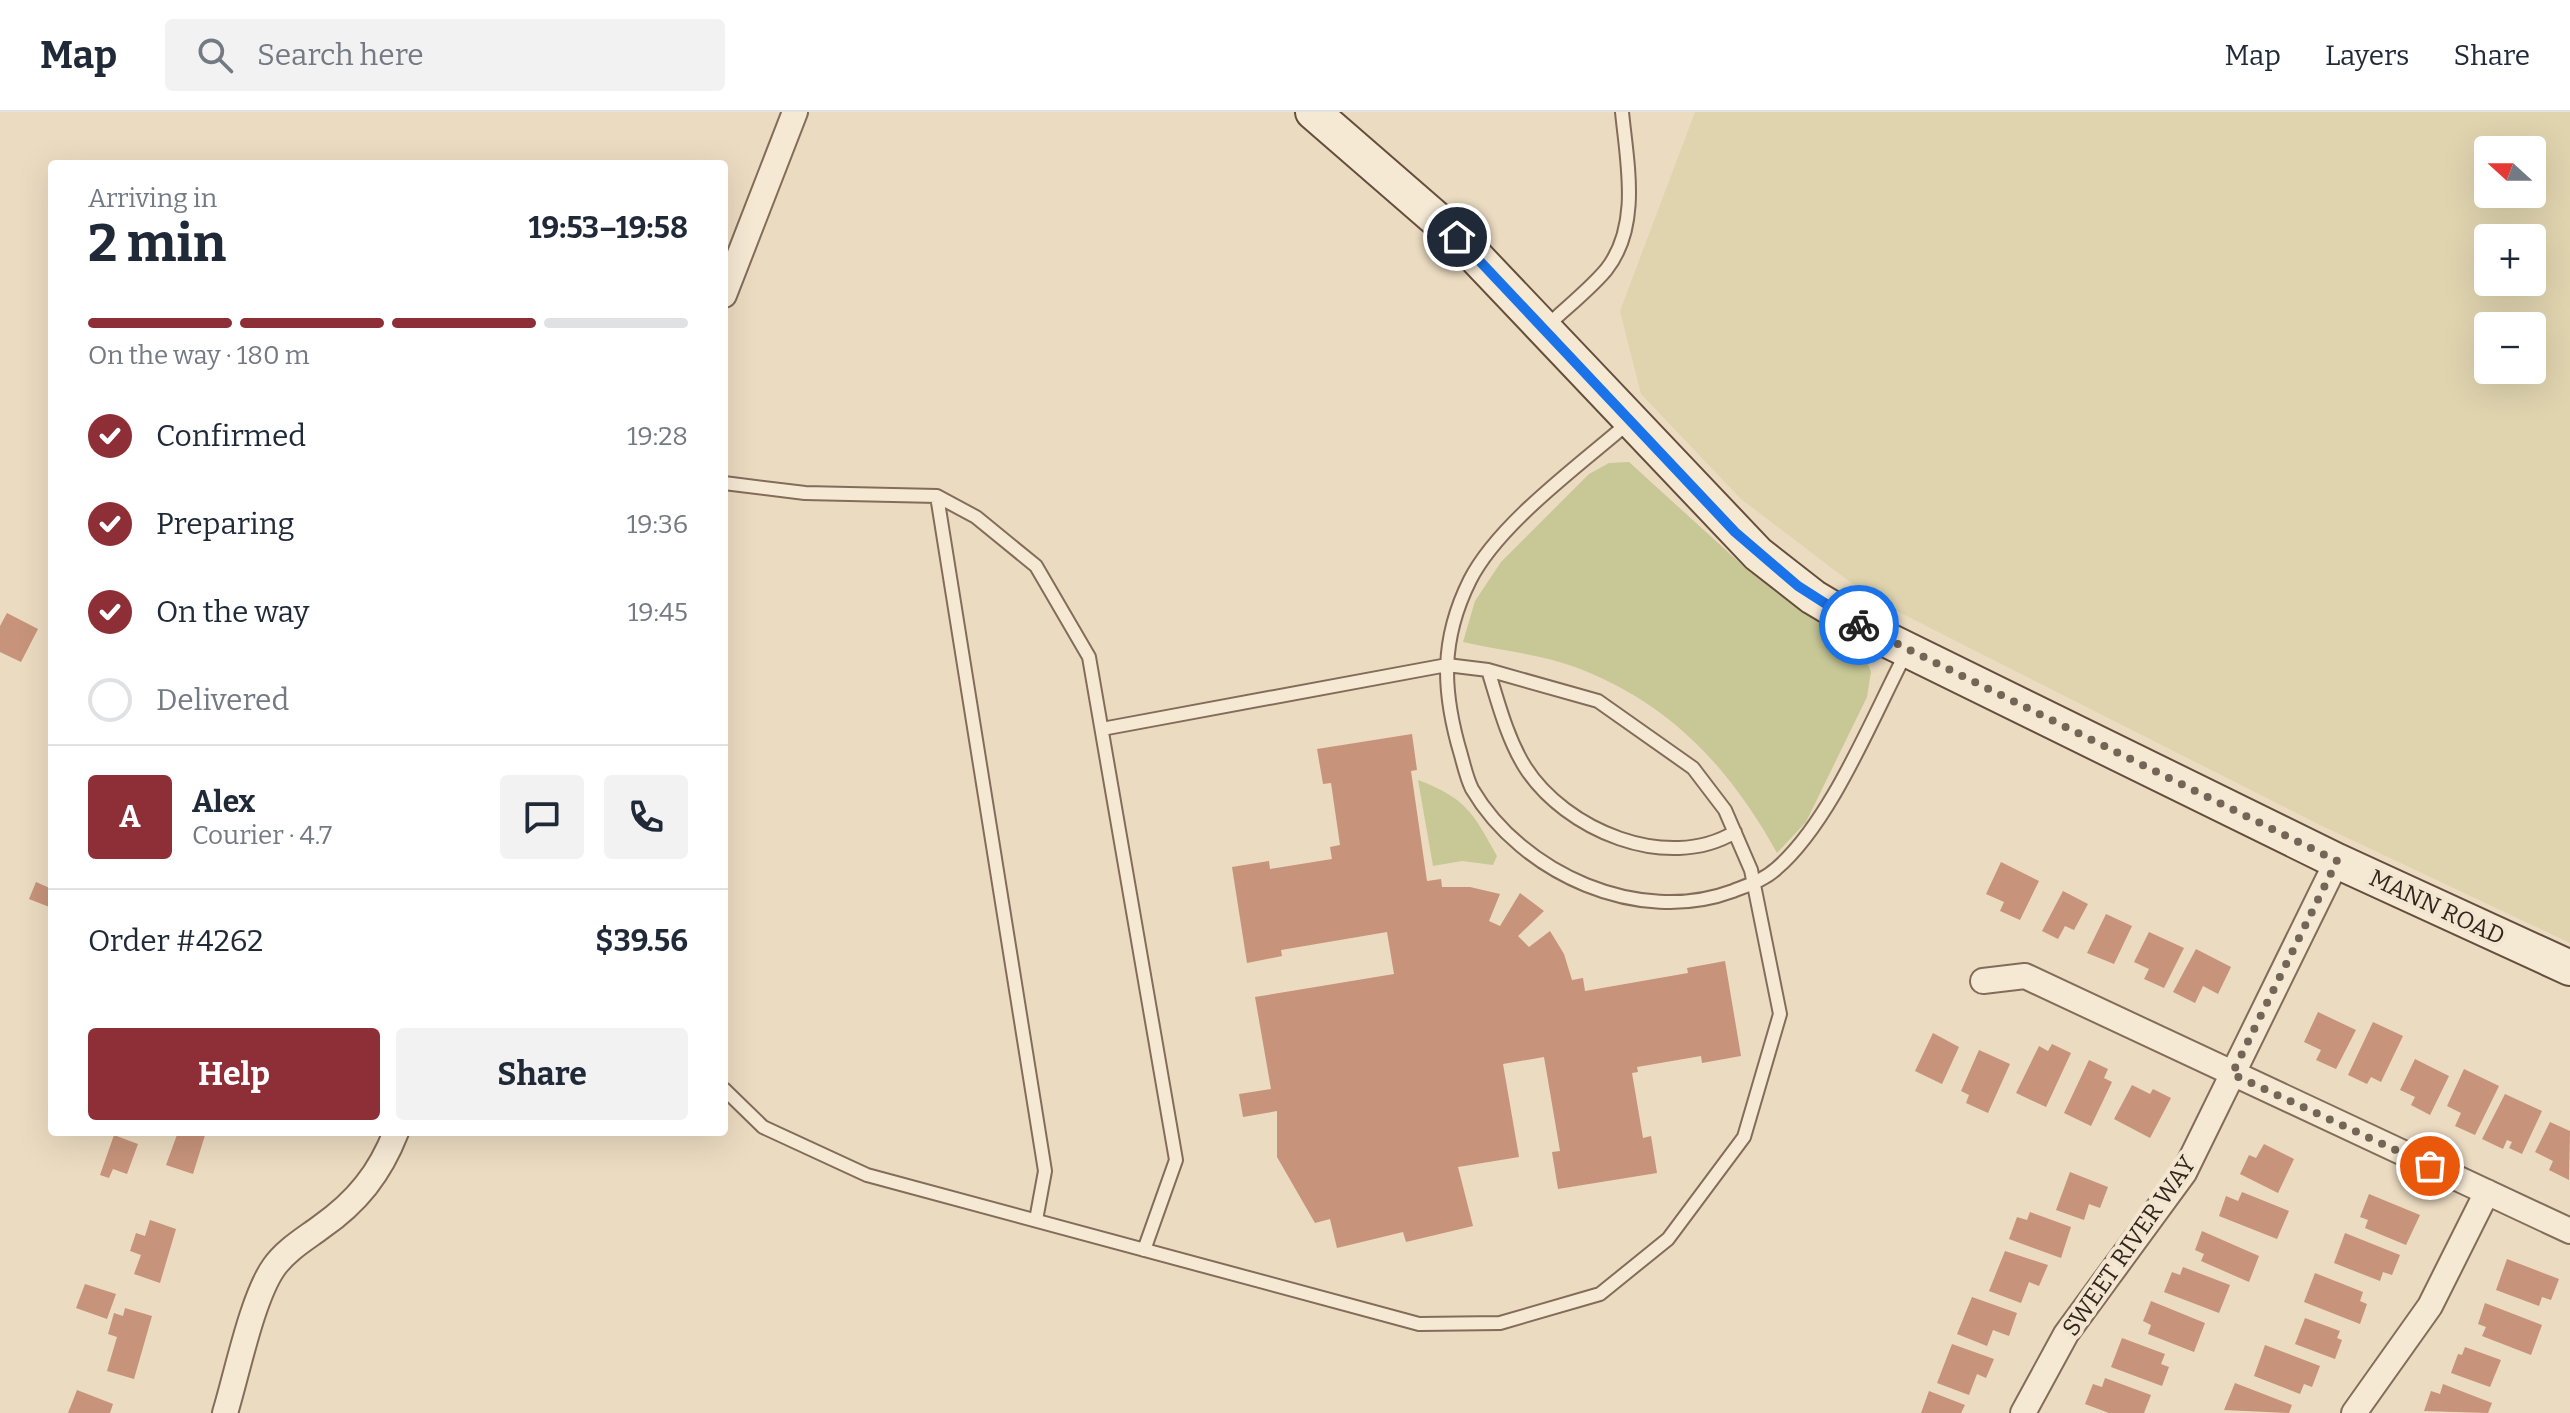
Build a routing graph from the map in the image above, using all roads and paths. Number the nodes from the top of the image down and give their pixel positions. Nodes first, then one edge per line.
1 (795, 112) edge
2 (1313, 112) edge
3 (1622, 112) edge
4 (728, 285) edge
5 (1544, 329) junction
6 (1630, 421) junction
7 (728, 483) edge
8 (937, 496) junction
9 (1907, 650) junction
10 (1447, 665) junction
11 (1488, 670) junction
12 (1102, 729) junction
13 (1735, 832) junction
14 (2337, 861) junction
15 (1755, 883) junction
16 (2570, 968) edge
17 (1983, 981) dead end
18 (2232, 1074) junction
19 (728, 1093) edge
20 (394, 1136) edge
21 (2487, 1192) junction
22 (1036, 1220) junction
23 (2570, 1231) edge
24 (1144, 1250) junction
25 (225, 1413) edge
26 (2023, 1413) edge
27 (2354, 1413) edge

1 - 4 street
2 - 5 main road, MANN ROAD
3 - 5 lane
5 - 6 main road, MANN ROAD
6 - 9 main road, MANN ROAD
6 - 10 lane
7 - 8 lane
8 - 12 lane
8 - 22 lane
9 - 14 main road, MANN ROAD
9 - 15 lane
10 - 11 lane
10 - 12 lane
10 - 15 lane
11 - 13 lane
11 - 13 lane
12 - 24 lane
13 - 15 lane
14 - 16 main road, MANN ROAD
14 - 18 street, SWEET RIVER WAY
15 - 24 lane
17 - 18 street
18 - 21 street
18 - 26 street, SWEET RIVER WAY
19 - 22 lane
20 - 25 street
21 - 23 street
21 - 27 street
22 - 24 lane

